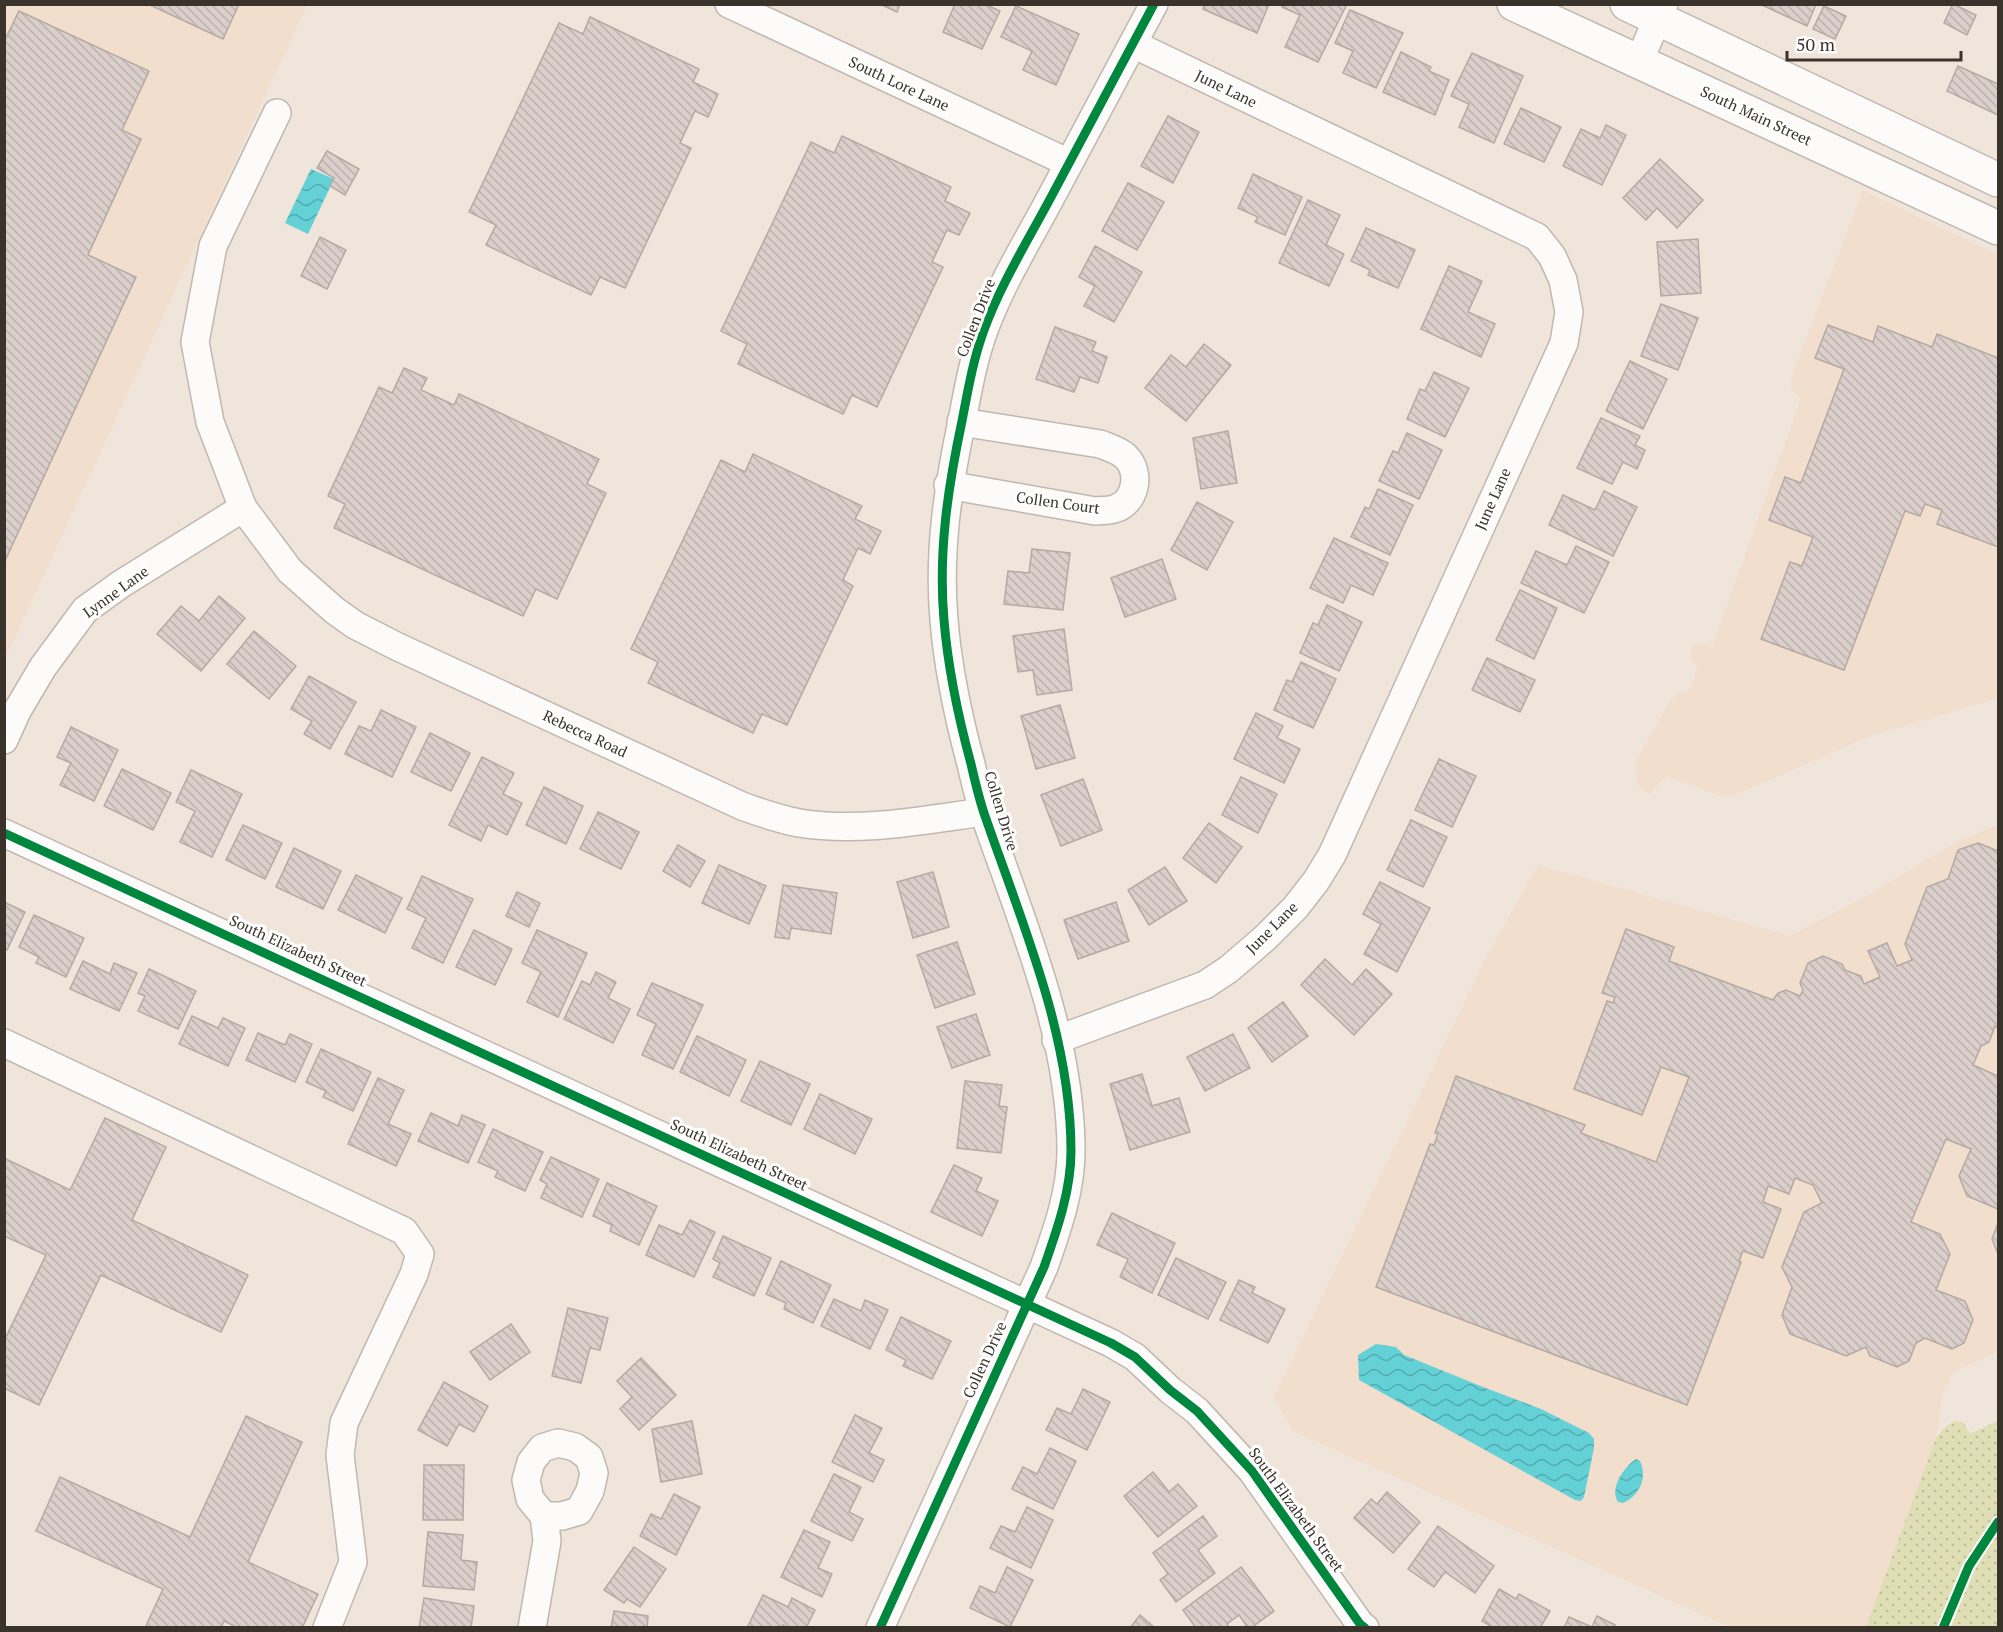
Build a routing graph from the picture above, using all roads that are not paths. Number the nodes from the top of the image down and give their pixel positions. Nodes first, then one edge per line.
1 (729, 4) edge
2 (1154, 4) edge
3 (1514, 4) edge
4 (1627, 4) edge
5 (1661, 12) edge
6 (1133, 44) junction
7 (1639, 61) junction
8 (277, 113) dead end
9 (1069, 163) junction
10 (1998, 180) edge
11 (1998, 228) edge
12 (962, 422) junction
13 (948, 485) junction
14 (243, 508) junction
15 (4, 740) edge
16 (983, 812) junction
17 (4, 833) edge
18 (1056, 1040) junction
19 (4, 1043) edge
20 (1028, 1305) junction
21 (544, 1516) dead end
22 (1360, 1626) edge
23 (327, 1628) edge
24 (532, 1628) edge
25 (880, 1628) edge

1 - 9 street, South Lore Lane
2 - 6 street, Collen Drive
3 - 7 street, South Main Street
4 - 5 street
5 - 7 street
5 - 10 street
6 - 9 street, Collen Drive
6 - 18 street, June Lane
7 - 11 street, South Main Street
8 - 14 street, Rebecca Road
9 - 12 street, Collen Drive
12 - 13 street, Collen Drive
12 - 13 street, Collen Court
13 - 16 street, Collen Drive
14 - 15 street, Lynne Lane
14 - 16 street, Rebecca Road
16 - 18 street, Collen Drive
17 - 20 street, South Elizabeth Street
18 - 20 street, Collen Drive
19 - 23 street
20 - 22 street, South Elizabeth Street
20 - 25 street, Collen Drive
21 - 24 street

